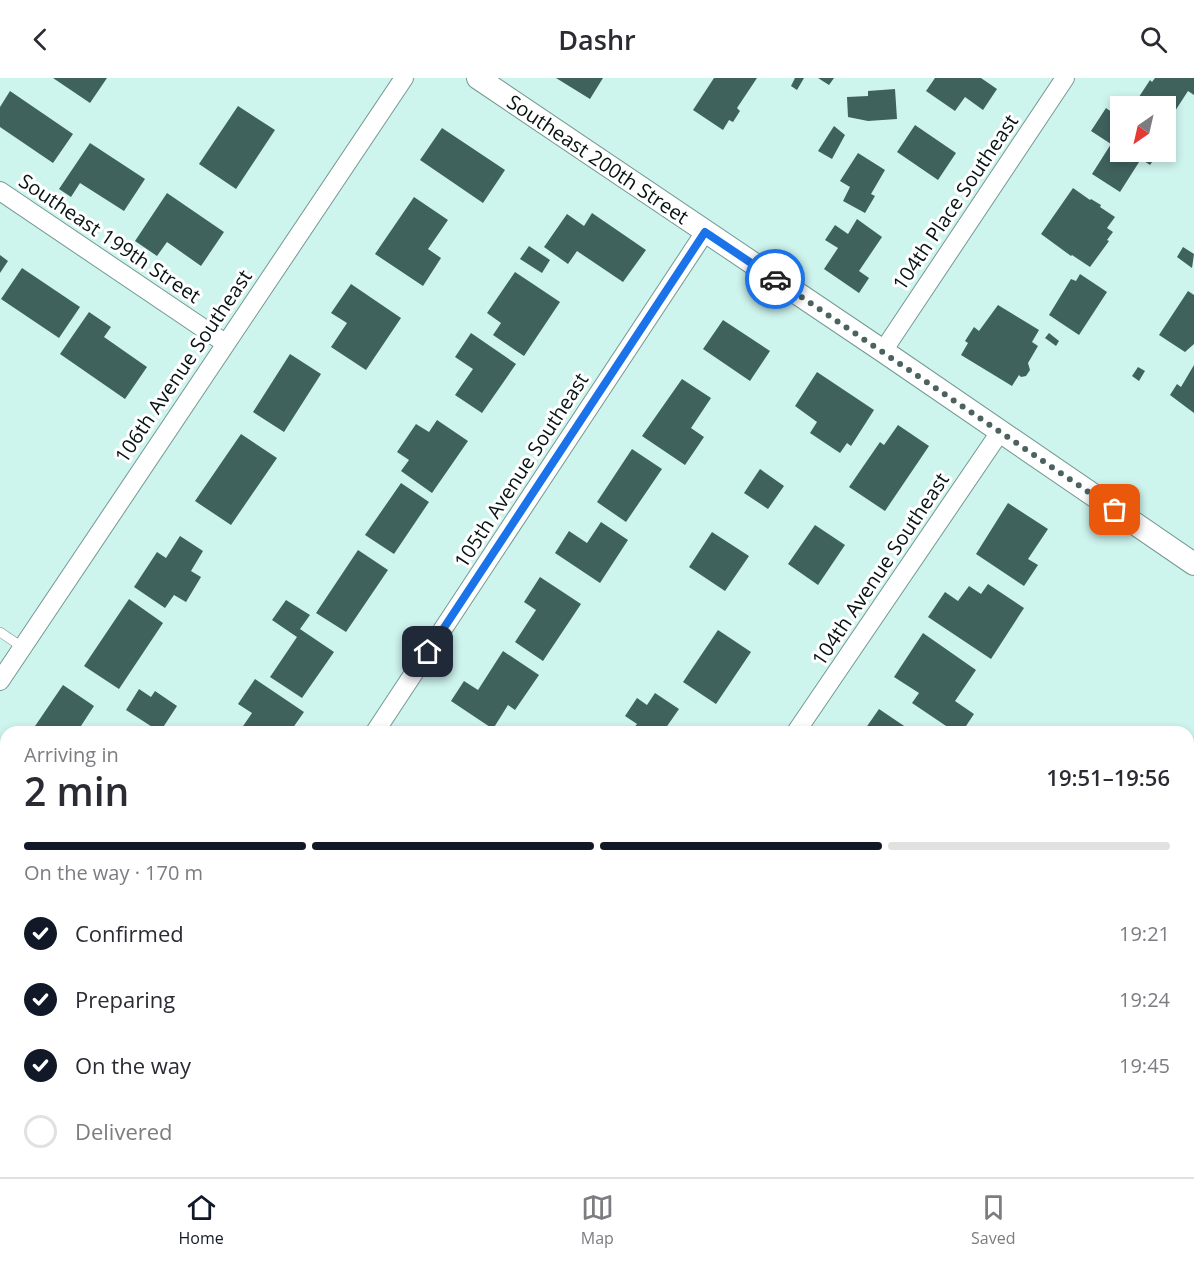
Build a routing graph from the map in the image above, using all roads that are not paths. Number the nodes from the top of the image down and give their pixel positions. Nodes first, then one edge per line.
1 (404, 78) edge
2 (478, 78) edge
3 (1065, 78) edge
4 (0, 191) edge
5 (705, 232) junction
6 (225, 343) junction
7 (883, 351) junction
8 (1000, 432) junction
9 (1194, 564) edge
10 (0, 632) edge
11 (22, 647) junction
12 (0, 681) edge
13 (379, 726) edge
14 (800, 726) edge

1 - 6 street, 106th Avenue Southeast
2 - 5 street, Southeast 200th Street
3 - 7 street, 104th Place Southeast
4 - 6 street, Southeast 199th Street
5 - 7 street, Southeast 200th Street
5 - 13 street, 105th Avenue Southeast
6 - 11 street, 106th Avenue Southeast
7 - 8 street, Southeast 200th Street
8 - 9 street, Southeast 200th Street
8 - 14 street, 104th Avenue Southeast
10 - 11 lane
11 - 12 street, 106th Avenue Southeast

